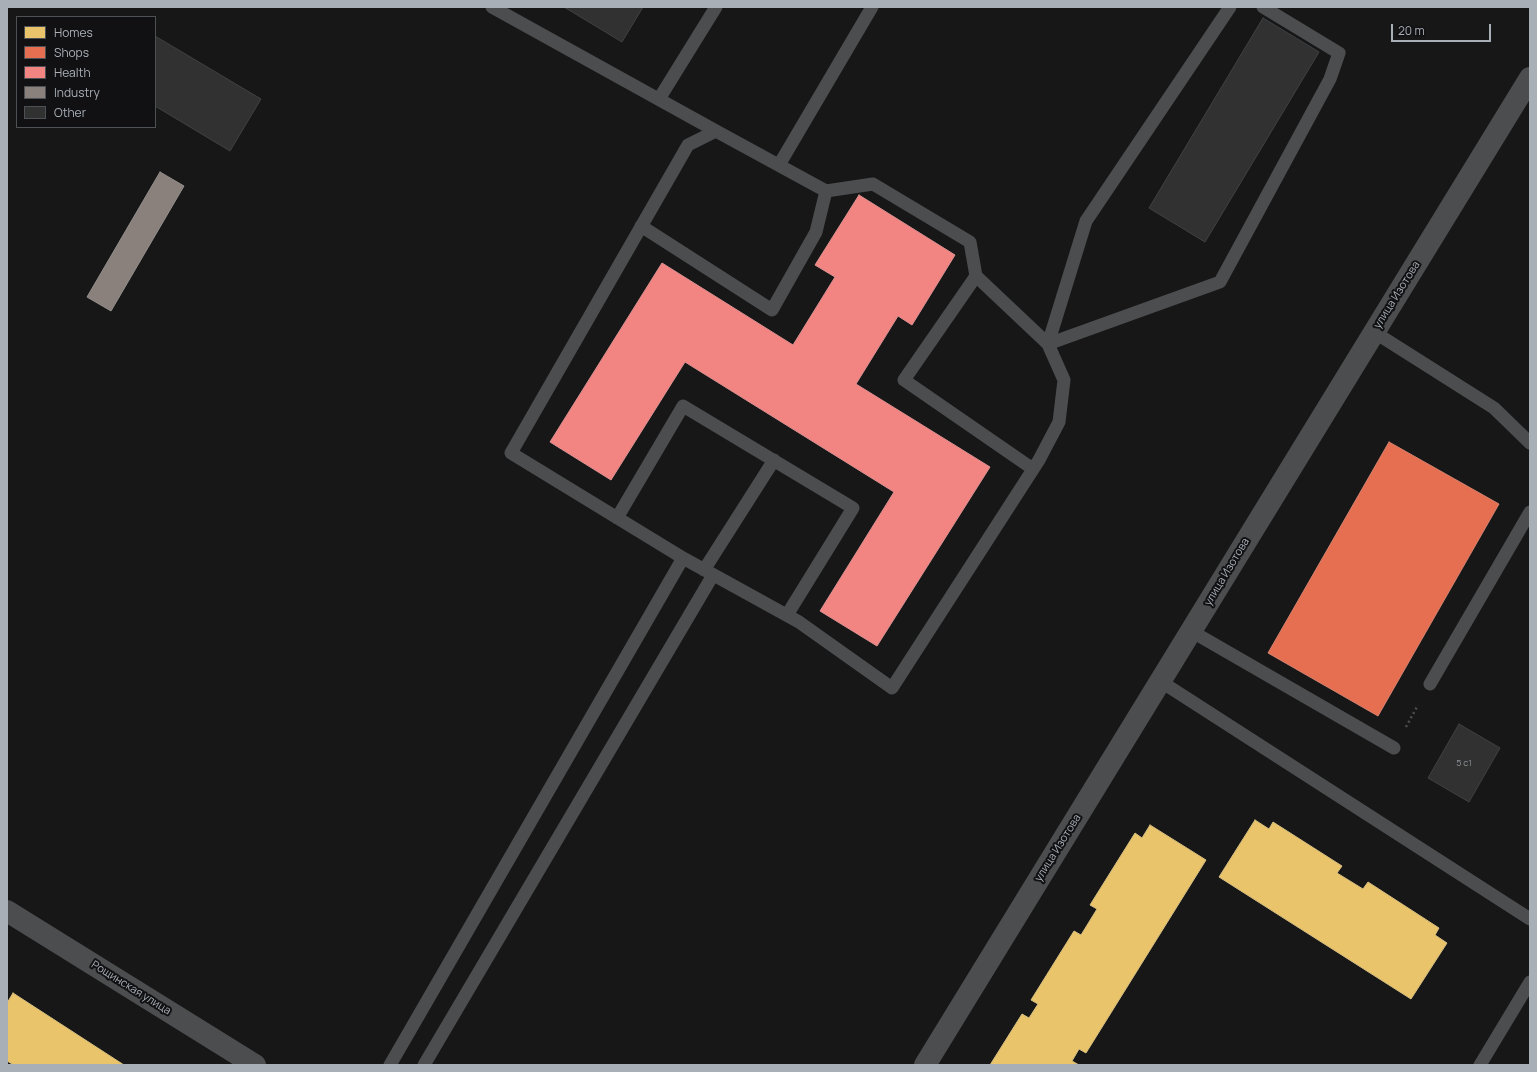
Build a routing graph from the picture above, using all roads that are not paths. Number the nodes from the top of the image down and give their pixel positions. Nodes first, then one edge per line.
1 (492, 7) edge
2 (716, 7) edge
3 (872, 7) edge
4 (1230, 7) edge
5 (1264, 7) edge
6 (1530, 78) edge
7 (658, 99) junction
8 (716, 131) junction
9 (780, 165) junction
10 (826, 191) junction
11 (641, 226) junction
12 (976, 276) junction
13 (1374, 332) junction
14 (1048, 344) junction
15 (1530, 443) edge
16 (774, 460) junction
17 (1033, 469) junction
18 (1530, 512) edge
19 (617, 518) junction
20 (683, 558) junction
21 (708, 572) junction
22 (787, 615) junction
23 (1191, 631) junction
24 (1160, 681) junction
25 (1430, 684) road end
26 (1394, 748) road end
27 (9, 917) edge
28 (1530, 919) edge
29 (1530, 982) edge
30 (256, 1065) edge
31 (390, 1065) edge
32 (424, 1065) edge
33 (925, 1065) edge
34 (1480, 1065) edge

1 - 7 lane
2 - 7 lane
3 - 9 lane
4 - 14 lane
5 - 14 lane
6 - 13 street, улица Изотова
7 - 8 lane
8 - 9 lane
8 - 11 lane
9 - 10 lane
10 - 11 lane
10 - 12 lane
11 - 19 lane
12 - 14 lane
12 - 17 lane
13 - 15 lane
13 - 23 street, улица Изотова
14 - 17 lane
16 - 19 lane
16 - 21 lane
16 - 22 lane
17 - 22 lane
18 - 25 lane
19 - 20 lane
20 - 21 lane
20 - 31 lane
21 - 22 lane
21 - 32 lane
23 - 24 street, улица Изотова
23 - 26 lane
24 - 28 lane
24 - 33 street, улица Изотова
27 - 30 street, Рощинская улица
29 - 34 lane

